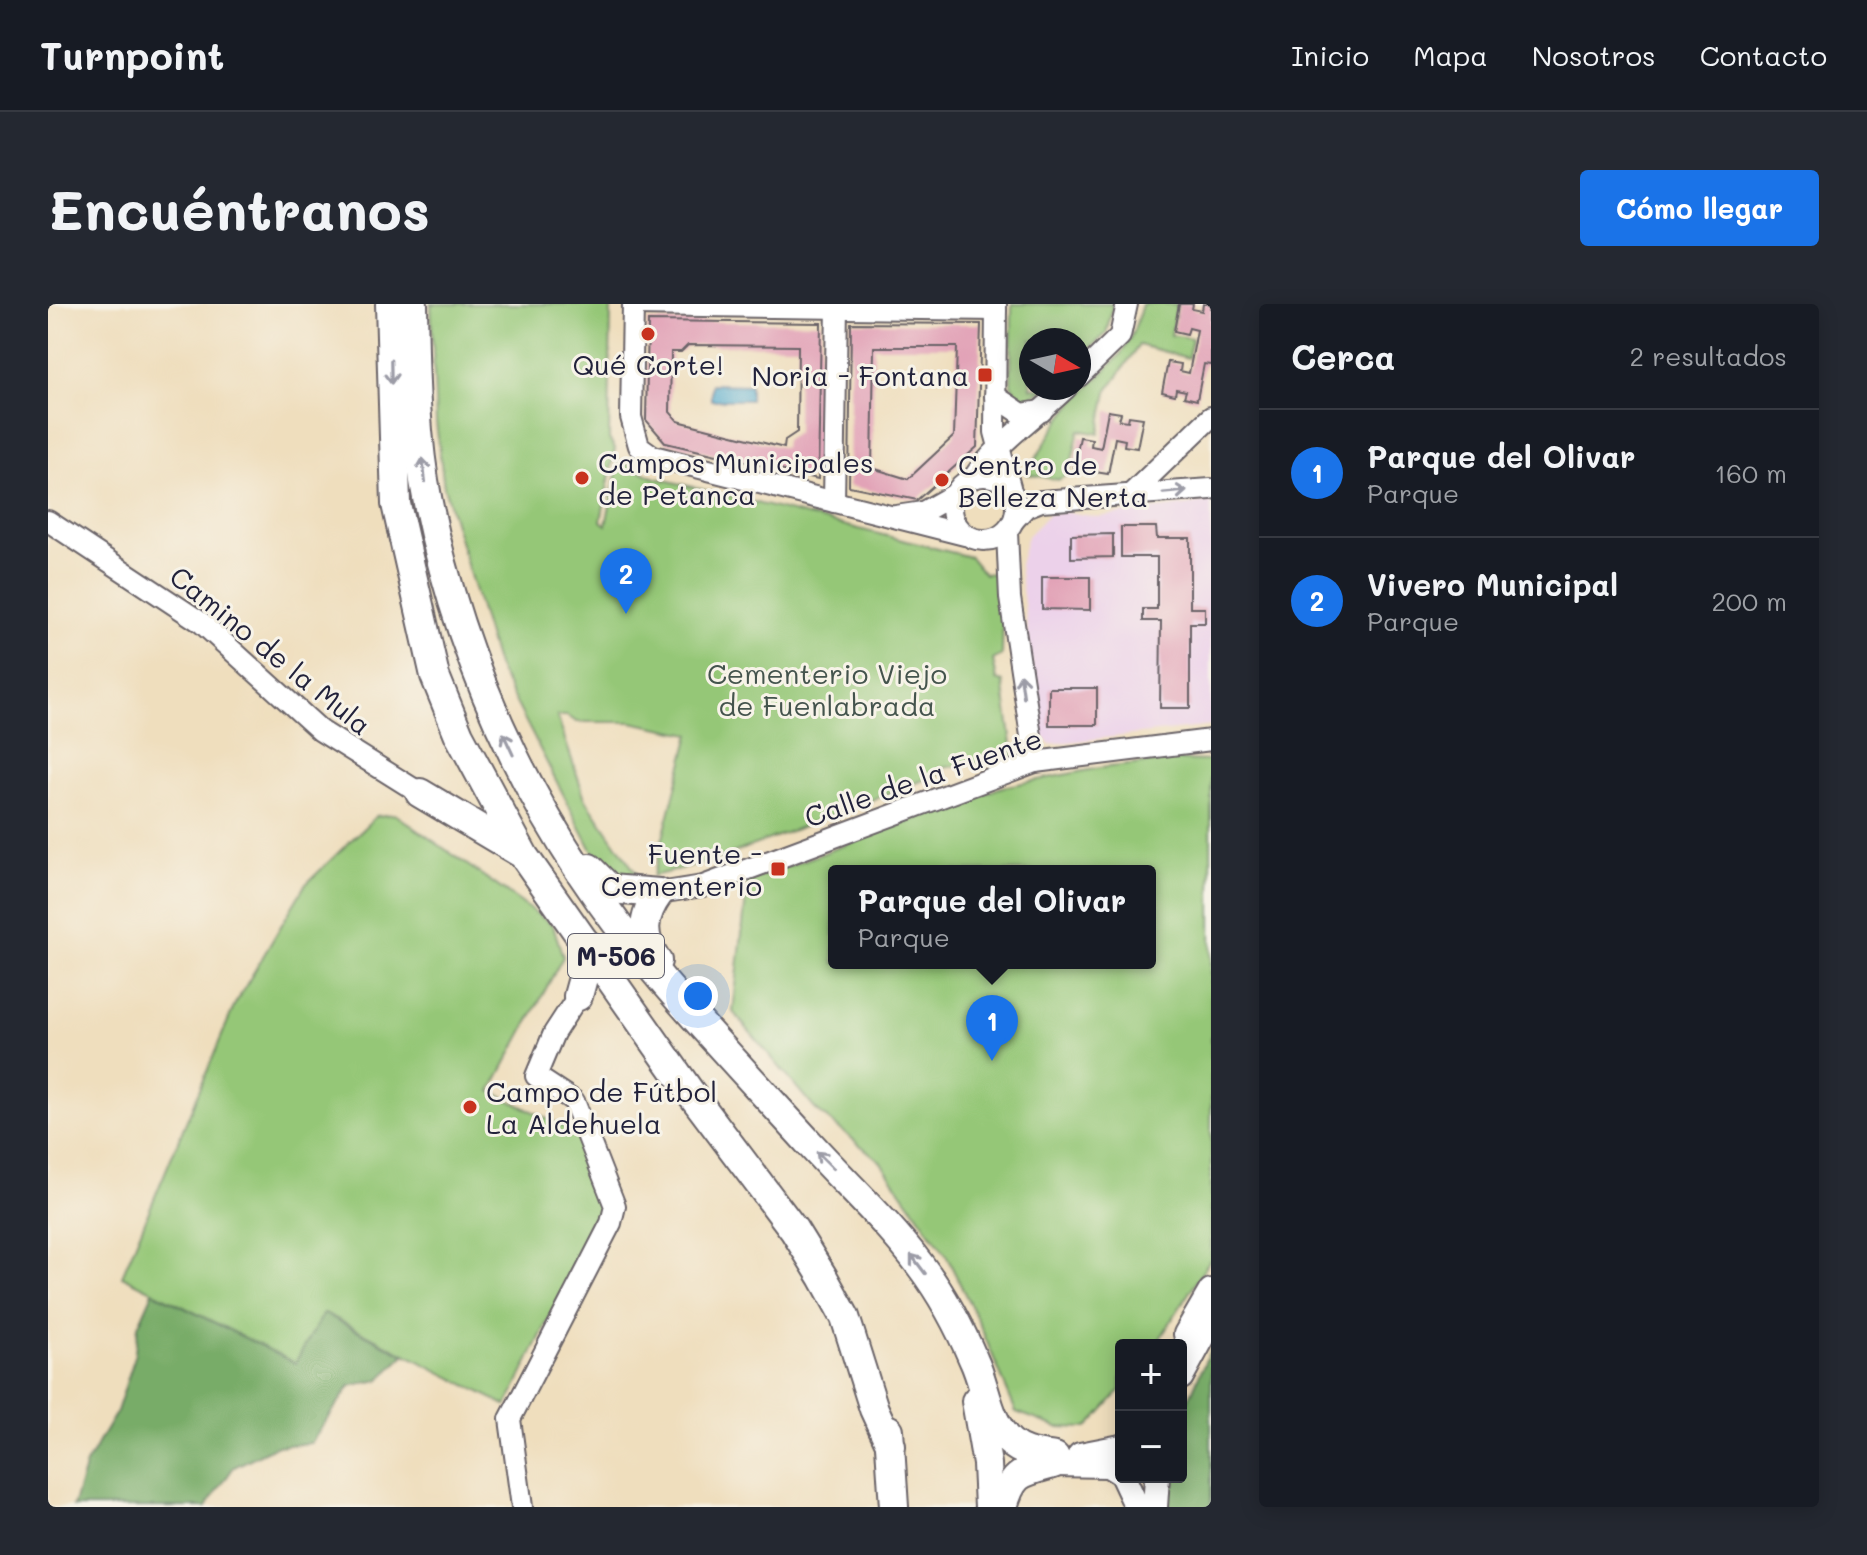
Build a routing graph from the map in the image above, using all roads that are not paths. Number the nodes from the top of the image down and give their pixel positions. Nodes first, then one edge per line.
1 (390, 304) edge
2 (413, 304) edge
3 (633, 304) edge
4 (1127, 304) edge
5 (836, 306) edge
6 (996, 307) edge
7 (1091, 364) edge
8 (995, 396) junction
9 (1053, 400) edge
10 (1042, 411) junction
11 (1211, 417) edge
12 (395, 440) junction
13 (996, 448) junction
14 (974, 477) junction
15 (1211, 489) edge
16 (1012, 490) junction
17 (955, 494) junction
18 (1129, 496) junction
19 (1041, 501) junction
20 (834, 502) junction
21 (892, 517) junction
22 (48, 521) edge
23 (1011, 526) junction
24 (965, 535) junction
25 (459, 735) junction
26 (1211, 740) edge
27 (1035, 762) junction
28 (420, 793) junction
29 (543, 814) junction
30 (524, 856) junction
31 (659, 893) junction
32 (585, 942) junction
33 (621, 994) junction
34 (578, 996) junction
35 (682, 1001) junction
36 (1211, 1291) edge
37 (952, 1316) junction
38 (1211, 1322) edge
39 (1183, 1339) edge
40 (1187, 1366) edge
41 (891, 1446) junction
42 (1115, 1448) edge
43 (1054, 1460) junction
44 (1115, 1470) edge
45 (1126, 1483) edge
46 (1140, 1483) edge
47 (1157, 1483) edge
48 (522, 1507) edge
49 (894, 1507) edge
50 (989, 1507) edge
51 (1003, 1507) edge
52 (1138, 1507) edge
53 (1155, 1507) edge

1 -> 12 highway, M-506
29 -> 2 highway, M-506
3 - 5 street
3 - 20 street
4 - 7 street
5 - 6 street
5 - 20 street
6 - 8 street
8 - 10 street
8 - 13 street
9 - 10 street
10 - 13 street
11 - 18 street
12 - 25 highway
12 - 41 highway, M-506
13 - 14 street
13 - 16 street
14 - 16 street
14 - 17 street
18 -> 15 street
16 - 19 street
16 - 23 street
17 - 21 street
17 - 24 street
18 - 19 street
19 - 23 street
20 - 21 street
21 - 24 street
22 - 28 street, Camino de la Mula
23 - 24 street
27 -> 23 street
25 - 28 highway
25 - 30 highway
26 - 27 street, Calle de la Fuente
27 - 31 street, Calle de la Fuente
28 - 30 highway
29 - 31 highway
29 - 35 highway, M-506
30 - 32 highway
31 - 35 highway
32 - 33 highway
32 - 34 highway
33 - 34 highway
33 - 41 highway
34 - 48 street
37 -> 35 highway, M-506
36 - 39 main road
37 - 43 highway
37 - 50 highway, M-506
38 - 40 main road
41 - 49 highway, M-506
42 - 43 main road
43 - 44 main road
43 - 51 highway
45 - 52 main road
46 - 52 main road
47 - 53 main road

